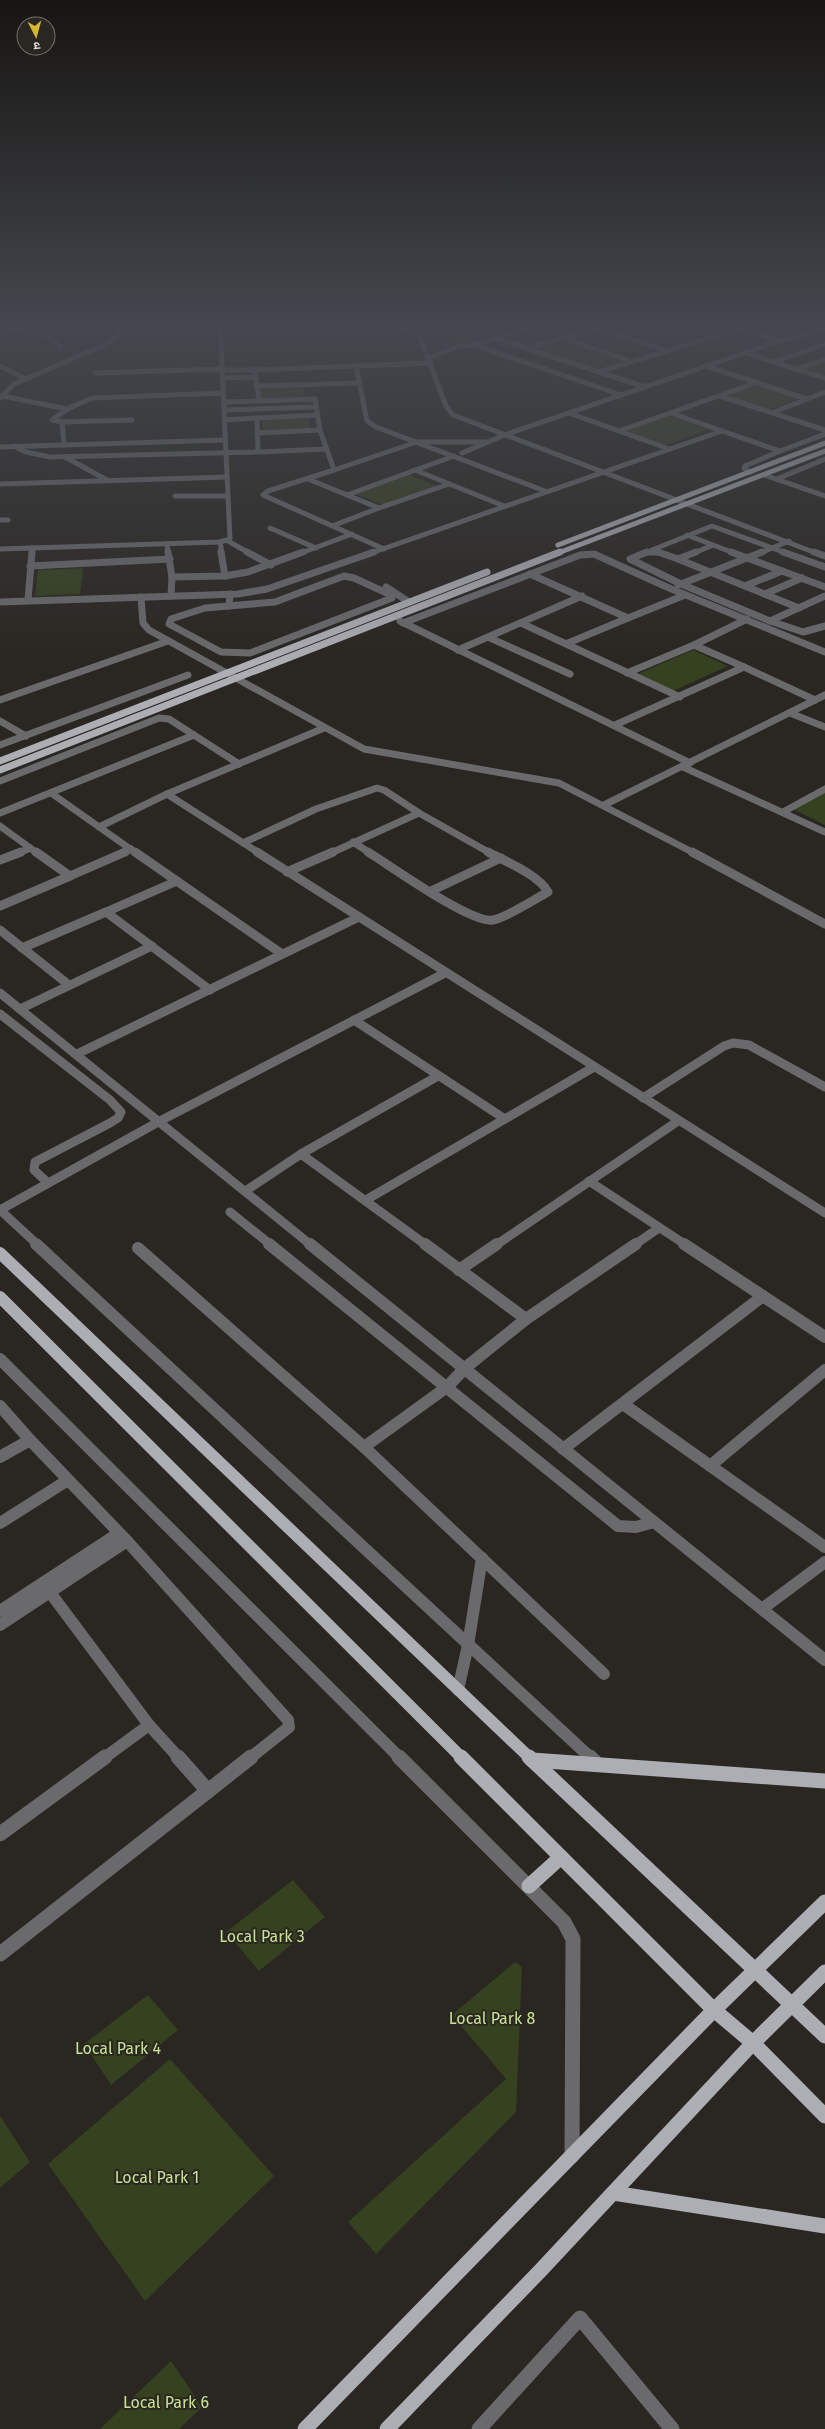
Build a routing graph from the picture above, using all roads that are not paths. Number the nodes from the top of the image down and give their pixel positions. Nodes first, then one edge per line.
1 (63, 436) edge
2 (225, 436) edge
3 (257, 436) edge
4 (322, 436) edge
5 (402, 436) edge
6 (501, 436) edge
7 (513, 436) edge
8 (634, 436) edge
9 (706, 436) edge
10 (738, 436) edge
11 (819, 436) edge
12 (225, 440) junction
13 (417, 442) junction
14 (486, 442) junction
15 (825, 443) edge
16 (64, 445) junction
17 (14, 446) junction
18 (0, 447) edge
19 (326, 449) junction
20 (669, 449) junction
21 (780, 451) junction
22 (825, 451) edge
23 (258, 452) junction
24 (226, 453) junction
25 (462, 453) dead end
26 (454, 456) junction
27 (64, 457) junction
28 (825, 459) edge
29 (334, 470) junction
30 (415, 470) junction
31 (605, 472) junction
32 (750, 472) junction
33 (764, 475) junction
34 (227, 477) junction
35 (308, 479) junction
36 (777, 479) junction
37 (109, 481) junction
38 (0, 484) edge
39 (449, 484) junction
40 (545, 491) junction
41 (347, 495) junction
42 (175, 496) dead end
43 (228, 496) junction
44 (825, 496) edge
45 (680, 499) junction
46 (690, 503) junction
47 (504, 506) junction
48 (379, 508) junction
49 (0, 520) edge
50 (8, 520) dead end
51 (332, 526) junction
52 (270, 528) dead end
53 (352, 534) junction
54 (687, 535) junction
55 (228, 540) junction
56 (789, 541) junction
57 (220, 542) junction
58 (584, 543) junction
59 (167, 544) junction
60 (713, 545) junction
61 (32, 548) junction
62 (316, 548) junction
63 (774, 548) junction
64 (0, 549) edge
65 (384, 549) junction
66 (652, 550) junction
67 (599, 556) junction
68 (825, 556) edge
69 (748, 558) junction
70 (170, 559) junction
71 (678, 559) junction
72 (339, 564) junction
73 (272, 565) junction
74 (30, 566) junction
75 (346, 567) dead end
76 (825, 567) edge
77 (353, 571) dead end
78 (711, 572) junction
79 (782, 572) junction
80 (530, 574) junction
81 (225, 576) junction
82 (172, 577) junction
83 (802, 578) junction
84 (681, 584) junction
85 (745, 586) junction
86 (825, 587) edge
87 (669, 588) junction
88 (230, 594) junction
89 (765, 594) junction
90 (170, 595) junction
91 (685, 595) junction
92 (582, 596) junction
93 (825, 596) edge
94 (141, 597) junction
95 (28, 600) junction
96 (0, 602) edge
97 (409, 602) junction
98 (229, 606) junction
99 (799, 608) junction
100 (393, 617) junction
101 (628, 618) junction
102 (747, 619) junction
103 (770, 621) junction
104 (403, 623) junction
105 (521, 624) junction
106 (825, 626) edge
107 (490, 638) junction
108 (168, 641) junction
109 (568, 644) junction
110 (694, 645) junction
111 (458, 650) junction
112 (825, 652) edge
113 (744, 667) junction
114 (229, 672) junction
115 (627, 672) junction
116 (570, 674) dead end
117 (188, 675) dead end
118 (237, 677) junction
119 (137, 693) junction
120 (825, 695) edge
121 (680, 697) junction
122 (0, 700) edge
123 (815, 700) junction
124 (152, 702) junction
125 (790, 713) junction
126 (0, 721) edge
127 (615, 726) junction
128 (825, 727) edge
129 (324, 728) junction
130 (101, 730) junction
131 (194, 735) junction
132 (26, 736) junction
133 (113, 736) junction
134 (0, 745) edge
135 (0, 761) edge
136 (239, 764) junction
137 (687, 765) junction
138 (0, 770) edge
139 (0, 781) edge
140 (825, 789) edge
141 (50, 793) junction
142 (167, 794) junction
143 (604, 805) junction
144 (419, 812) junction
145 (783, 812) junction
146 (0, 813) edge
147 (0, 826) edge
148 (99, 826) junction
149 (825, 832) edge
150 (353, 842) junction
151 (243, 843) junction
152 (30, 848) junction
153 (131, 849) junction
154 (501, 858) junction
155 (0, 860) edge
156 (288, 872) junction
157 (70, 876) junction
158 (177, 881) junction
159 (431, 891) junction
160 (0, 906) edge
161 (106, 912) junction
162 (358, 917) junction
163 (825, 924) edge
164 (0, 930) edge
165 (152, 946) junction
166 (22, 948) junction
167 (282, 954) junction
168 (446, 972) junction
169 (69, 986) junction
170 (210, 990) junction
171 (0, 993) edge
172 (20, 1009) junction
173 (0, 1014) edge
174 (354, 1020) junction
175 (77, 1054) junction
176 (594, 1067) junction
177 (438, 1076) junction
178 (825, 1087) edge
179 (643, 1098) junction
180 (505, 1119) junction
181 (160, 1121) junction
182 (678, 1121) junction
183 (301, 1154) junction
184 (589, 1181) junction
185 (48, 1183) junction
186 (247, 1190) junction
187 (366, 1200) junction
188 (0, 1210) edge
189 (230, 1212) dead end
190 (825, 1213) edge
191 (659, 1228) junction
192 (138, 1248) dead end
193 (0, 1253) edge
194 (459, 1270) junction
195 (763, 1296) junction
196 (0, 1297) edge
197 (526, 1319) junction
198 (825, 1337) edge
199 (0, 1359) edge
200 (465, 1368) junction
201 (825, 1370) edge
202 (447, 1387) junction
203 (623, 1404) junction
204 (0, 1406) edge
205 (30, 1440) junction
206 (364, 1447) junction
207 (563, 1449) junction
208 (0, 1457) edge
209 (710, 1466) junction
210 (68, 1480) junction
211 (654, 1522) junction
212 (0, 1523) edge
213 (123, 1537) junction
214 (825, 1548) edge
215 (482, 1558) junction
216 (825, 1562) edge
217 (46, 1587) junction
218 (762, 1609) junction
219 (0, 1611) edge
220 (0, 1625) edge
221 (468, 1646) junction
222 (825, 1660) edge
223 (604, 1674) dead end
224 (458, 1690) junction
225 (149, 1725) junction
226 (532, 1760) junction
227 (597, 1764) junction
228 (825, 1781) edge
229 (208, 1791) junction
230 (0, 1834) edge
231 (561, 1858) junction
232 (529, 1886) junction
233 (825, 1902) edge
234 (0, 1954) edge
235 (756, 1972) junction
236 (825, 1972) edge
237 (793, 2005) junction
238 (714, 2010) junction
239 (825, 2036) edge
240 (753, 2043) junction
241 (825, 2116) edge
242 (572, 2156) junction
243 (613, 2193) junction
244 (825, 2226) edge
245 (305, 2429) edge
246 (387, 2429) edge
247 (479, 2429) edge
248 (672, 2429) edge

1 - 16 street
2 - 12 street
3 - 23 street
4 - 19 street
5 - 13 street
6 - 14 street
7 - 31 street
8 - 20 street
9 - 20 street
10 - 21 street
11 - 21 street
12 - 16 street
12 - 24 street
13 - 14 street
13 - 26 street
13 - 29 street
14 - 25 street
15 - 32 main road
16 - 17 street
17 - 18 street
17 - 27 street
19 - 23 street
19 - 29 street
20 - 31 street
21 - 32 street
22 - 33 main road
23 - 24 street
24 - 27 street
24 - 34 street
26 - 30 street
26 - 40 street
27 - 37 street
28 - 36 street
29 - 35 street
30 - 39 street
30 - 41 street
31 - 40 street
31 - 45 street
32 - 45 main road
33 - 36 street
33 - 46 main road
34 - 37 street
34 - 43 street
35 - 41 street
35 - 51 street
36 - 44 street
37 - 38 street
39 - 47 street
39 - 48 street
40 - 47 street
41 - 48 street
42 - 43 street
43 - 55 street
45 - 46 street
45 - 97 main road
46 - 56 street
46 - 58 main road
47 - 65 street
48 - 51 street
49 - 50 street
51 - 53 street
52 - 62 street
53 - 62 street
53 - 65 street
54 - 60 street
54 - 63 street
54 - 66 street
55 - 57 street
55 - 73 street
56 - 63 street
56 - 68 street
57 - 59 street
57 - 81 street
58 - 67 street
58 - 100 main road
59 - 61 street
59 - 70 street
60 - 69 street
60 - 71 street
61 - 64 street
61 - 74 street
62 - 73 street
63 - 69 street
63 - 76 street
65 - 72 street
66 - 71 street
66 - 84 street
67 - 80 street
67 - 87 street
69 - 78 street
69 - 79 street
70 - 74 street
70 - 82 street
71 - 78 street
72 - 75 street
72 - 88 street
73 - 81 street
74 - 95 street
77 - 97 street
78 - 84 street
78 - 85 street
79 - 83 street
79 - 85 street
80 - 92 street
80 - 104 street
81 - 82 street
82 - 90 street
83 - 86 street
83 - 89 street
84 - 87 street
84 - 103 street
85 - 89 street
87 - 91 street
88 - 90 street
88 - 98 street
89 - 99 street
90 - 94 street
91 - 101 street
91 - 102 street
92 - 101 street
92 - 105 street
93 - 99 street
94 - 95 street
94 - 108 street
95 - 96 street
97 - 114 main road
98 - 98 street
99 - 103 street
100 - 104 street
100 - 118 main road
101 - 109 street
102 - 110 street
102 - 112 street
103 - 106 street
104 - 111 street
105 - 107 street
105 - 109 street
107 - 111 street
107 - 116 street
108 - 114 street
108 - 122 street
109 - 115 street
110 - 113 street
110 - 115 street
111 - 127 street
113 - 121 street
113 - 123 street
114 - 118 street
114 - 124 main road
115 - 121 street
117 - 119 street
118 - 129 street
118 - 130 main road
119 - 124 street
119 - 132 street
120 - 123 street
121 - 127 street
123 - 125 street
124 - 135 main road
125 - 128 street
125 - 137 street
126 - 132 street
127 - 137 street
129 - 136 street
129 - 143 street
130 - 133 main road
130 - 138 main road
131 - 133 street
131 - 136 street
131 - 141 street
132 - 134 street
133 - 139 street
136 - 142 street
137 - 143 street
137 - 145 street
140 - 145 street
141 - 146 street
141 - 148 street
142 - 148 street
142 - 151 street
143 - 163 street
144 - 150 street
144 - 151 street
144 - 154 street
145 - 149 street
147 - 152 street
148 - 153 street
150 - 156 street
150 - 159 street
151 - 156 street
152 - 155 street
152 - 157 street
153 - 157 street
153 - 158 street
154 - 159 street
154 - 159 street
156 - 162 street
157 - 160 street
158 - 161 street
158 - 167 street
161 - 165 street
161 - 166 street
162 - 167 street
162 - 168 street
164 - 166 street
165 - 169 street
165 - 170 street
166 - 169 street
167 - 170 street
168 - 174 street
168 - 176 street
169 - 172 street
170 - 175 street
171 - 172 street
172 - 175 street
173 - 185 street
174 - 177 street
174 - 181 street
175 - 181 street
176 - 179 street
176 - 180 street
177 - 180 street
177 - 183 street
178 - 179 street
179 - 182 street
180 - 187 street
181 - 185 street
181 - 186 street
182 - 184 street
182 - 190 street
183 - 186 street
183 - 187 street
184 - 191 street
184 - 194 street
185 - 188 street
186 - 200 street
187 - 194 street
188 - 221 street
189 - 202 street
191 - 195 street
191 - 197 street
192 - 206 street
193 - 224 main road
194 - 197 street
195 - 198 street
195 - 203 street
196 - 231 main road
197 - 200 street
199 - 232 street
200 - 202 street
200 - 207 street
201 - 209 street
202 - 206 street
202 - 211 street
203 - 207 street
203 - 209 street
204 - 205 street
205 - 208 street
205 - 210 street
206 - 215 street
207 - 211 street
209 - 214 street
210 - 212 street
210 - 213 street
211 - 218 street
213 - 217 street
213 - 229 street
215 - 221 street
215 - 223 street
216 - 218 street
217 - 219 street
217 - 220 street
217 - 225 street
218 - 222 street
221 - 224 street
221 - 227 street
224 - 226 main road
225 - 229 street
225 - 230 street
226 - 227 main road
226 - 235 main road
227 - 228 main road
229 - 234 street
231 - 232 main road
231 - 238 main road
232 - 242 street
233 - 235 main road
235 - 237 main road
235 - 238 main road
236 - 237 main road
237 - 239 main road
237 - 240 main road
238 - 240 main road
238 - 242 main road
240 - 241 main road
240 - 243 main road
242 - 245 main road
243 - 244 main road
243 - 246 main road
247 - 248 street

